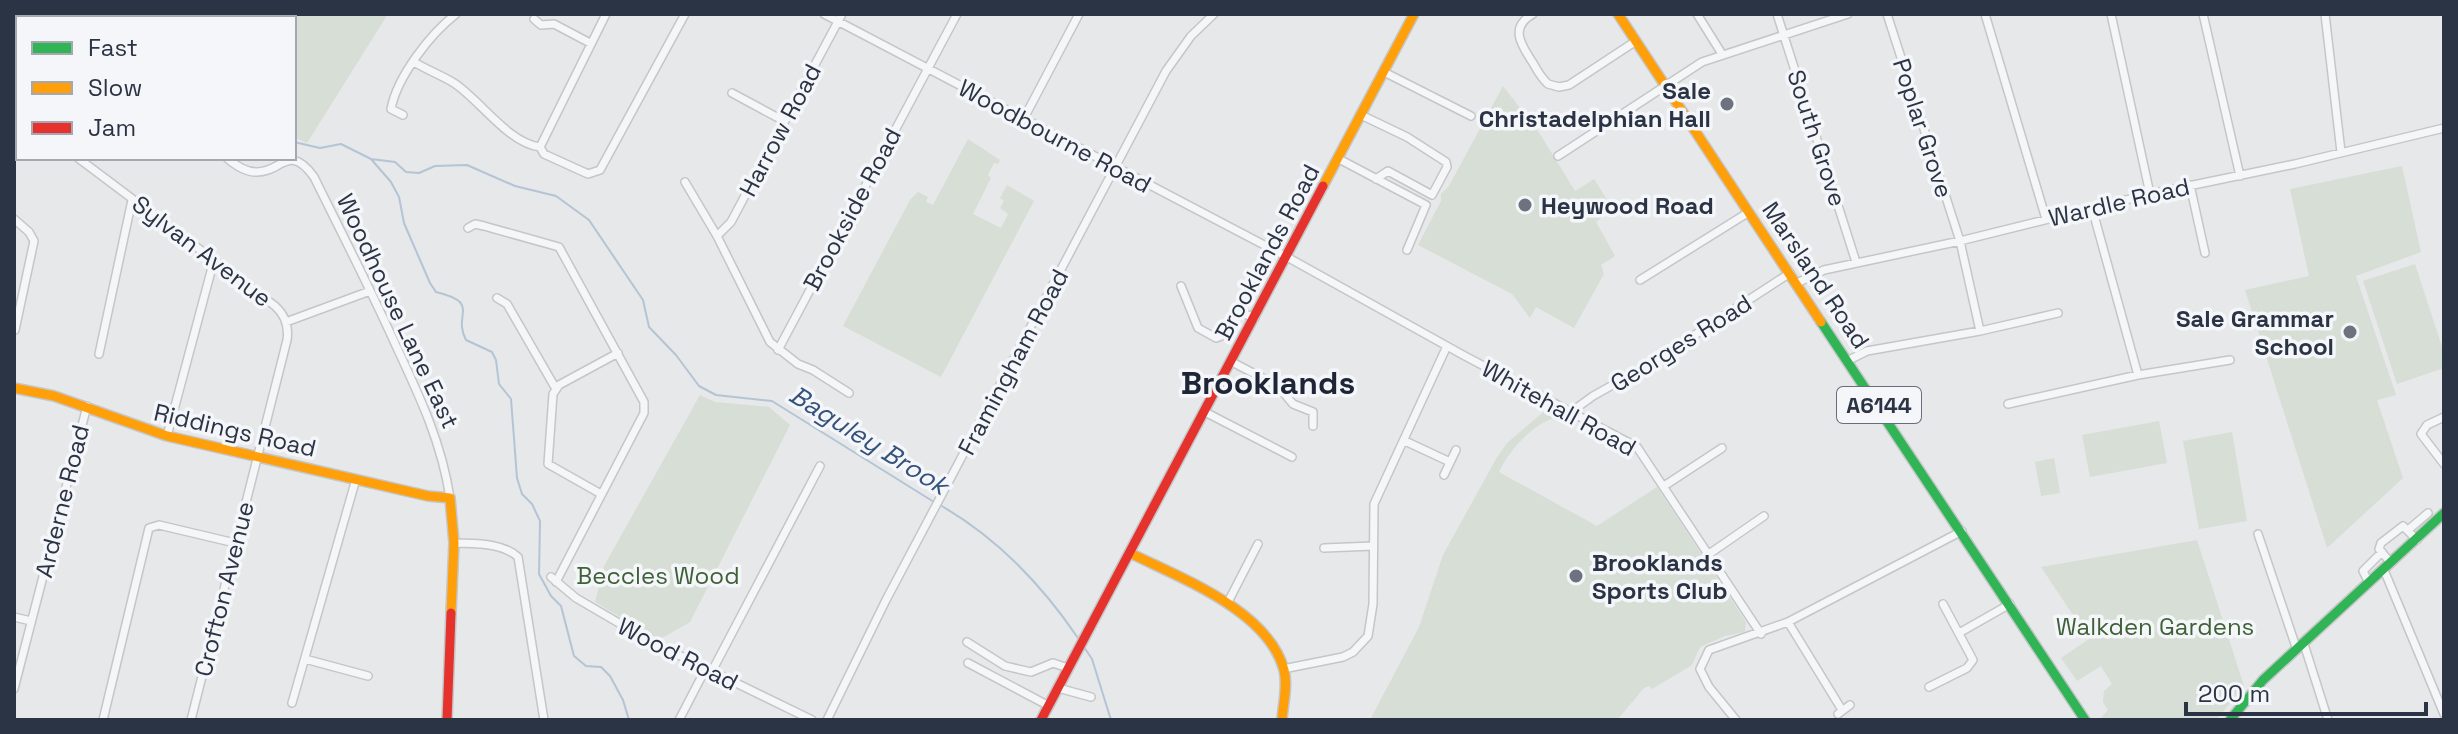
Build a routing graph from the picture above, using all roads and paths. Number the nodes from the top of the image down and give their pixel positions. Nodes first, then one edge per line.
1 (456, 14) edge
2 (606, 14) edge
3 (685, 14) edge
4 (824, 14) edge
5 (957, 14) edge
6 (1079, 14) edge
7 (1214, 14) edge
8 (1414, 14) edge
9 (1533, 14) edge
10 (1618, 14) edge
11 (1697, 14) edge
12 (1777, 14) edge
13 (1848, 14) edge
14 (1887, 14) edge
15 (1985, 14) edge
16 (2111, 14) edge
17 (2203, 14) edge
18 (2325, 14) edge
19 (840, 18) edge
20 (538, 34) dead end
21 (1784, 35) junction
22 (1636, 41) junction
23 (590, 43) junction
24 (1722, 54) junction
25 (414, 62) junction
26 (927, 68) junction
27 (1384, 72) junction
28 (1666, 84) junction
29 (732, 93) dead end
30 (403, 115) dead end
31 (1361, 115) junction
32 (1471, 116) dead end
33 (1023, 120) junction
34 (784, 121) junction
35 (2444, 128) edge
36 (540, 147) junction
37 (2341, 152) junction
38 (1558, 156) dead end
39 (1339, 159) junction
40 (81, 160) edge
41 (229, 160) edge
42 (287, 160) edge
43 (287, 160) edge
44 (1115, 168) junction
45 (2240, 176) junction
46 (1376, 179) junction
47 (685, 182) dead end
48 (2190, 185) junction
49 (2150, 194) junction
50 (132, 200) junction
51 (2092, 208) junction
52 (1749, 212) junction
53 (14, 219) edge
54 (2046, 219) junction
55 (468, 228) dead end
56 (717, 236) junction
57 (1960, 241) junction
58 (1407, 250) dead end
59 (2205, 253) dead end
60 (1287, 257) junction
61 (214, 260) junction
62 (1856, 262) junction
63 (1790, 273) junction
64 (1640, 280) dead end
65 (1797, 283) junction
66 (1181, 286) dead end
67 (370, 291) junction
68 (497, 298) dead end
69 (2058, 313) dead end
70 (1255, 318) junction
71 (286, 322) junction
72 (15, 330) edge
73 (1980, 331) junction
74 (1447, 346) junction
75 (778, 350) junction
76 (618, 353) junction
77 (99, 354) dead end
78 (1849, 360) junction
79 (2230, 360) dead end
80 (1232, 362) junction
81 (2138, 375) junction
82 (14, 388) edge
83 (556, 389) junction
84 (849, 393) dead end
85 (2008, 404) dead end
86 (87, 406) junction
87 (1205, 412) junction
88 (1571, 412) junction
89 (2444, 417) edge
90 (1313, 426) dead end
91 (167, 436) junction
92 (1405, 441) junction
93 (1722, 448) dead end
94 (1456, 450) dead end
95 (257, 457) junction
96 (1292, 457) dead end
97 (1450, 462) junction
98 (2444, 464) edge
99 (820, 466) dead end
100 (1444, 475) dead end
101 (356, 479) junction
102 (1664, 486) junction
103 (601, 494) junction
104 (450, 498) junction
105 (2444, 513) edge
106 (1764, 516) dead end
107 (2431, 526) junction
108 (2408, 530) junction
109 (1962, 531) junction
110 (2258, 534) dead end
111 (2417, 540) junction
112 (235, 543) junction
113 (454, 543) junction
114 (1258, 544) dead end
115 (1373, 546) junction
116 (1324, 548) dead end
117 (2382, 552) junction
118 (1130, 553) junction
119 (1709, 554) junction
120 (2388, 566) junction
121 (2369, 583) junction
122 (1227, 604) junction
123 (1943, 604) dead end
124 (2010, 604) junction
125 (14, 617) edge
126 (31, 621) junction
127 (1788, 622) junction
128 (1959, 633) junction
129 (1761, 634) junction
130 (967, 642) dead end
131 (2300, 647) junction
132 (305, 659) junction
133 (968, 663) dead end
134 (1068, 668) junction
135 (1283, 669) junction
136 (708, 671) junction
137 (368, 676) dead end
138 (1929, 687) dead end
139 (1058, 688) junction
140 (14, 689) edge
141 (1091, 697) dead end
142 (292, 703) dead end
143 (1850, 705) dead end
144 (1049, 706) junction
145 (2444, 714) edge
146 (103, 720) edge
147 (191, 720) edge
148 (447, 720) edge
149 (544, 720) edge
150 (679, 720) edge
151 (812, 720) edge
152 (827, 720) edge
153 (1041, 720) edge
154 (1282, 720) edge
155 (1736, 720) edge
156 (2085, 720) edge
157 (2230, 720) edge
158 (2328, 720) edge

1 - 25 street
2 - 23 street
3 - 36 street
4 - 19 street, Woodbourne Road
5 - 26 street, Brookside Road
6 - 33 street
7 - 44 street, Framingham Road
8 - 27 street, Brooklands Road
9 - 22 street
10 - 22 street, Marsland Road / A6144
11 - 24 street
12 - 21 street, South Grove
13 - 21 street
14 - 57 street, Poplar Grove
15 - 54 street
16 - 49 street
17 - 45 street
18 - 37 street
19 - 26 street, Woodbourne Road
19 - 34 street, Harrow Road
20 - 23 street
21 - 24 street
21 - 62 street, South Grove
22 - 28 street, Marsland Road / A6144
23 - 36 street
24 - 28 street
25 - 30 street
25 - 36 street
26 - 33 street, Woodbourne Road
26 - 75 street, Brookside Road
27 - 31 street, Brooklands Road
27 - 32 street
28 - 38 street
28 - 52 street, Marsland Road / A6144
29 - 34 street
31 - 39 street, Brooklands Road
31 - 46 street
33 - 44 street, Woodbourne Road
34 - 56 street, Harrow Road
35 - 37 street, Wardle Road
37 - 45 street, Wardle Road
39 - 46 street
39 - 60 street, Brooklands Road
40 - 50 street, Sylvan Avenue
41 - 42 street, Woodhouse Lane East
43 - 67 street, Woodhouse Lane East
44 - 60 street, Woodbourne Road
44 - 152 street, Framingham Road
45 - 48 street, Wardle Road
46 - 58 street
47 - 56 street
48 - 49 street, Wardle Road
48 - 59 street
49 - 51 street, Wardle Road
50 - 61 street, Sylvan Avenue
50 - 77 street
51 - 54 street, Wardle Road
51 - 81 street
52 - 63 street, Marsland Road / A6144
52 - 64 street
53 - 72 street
54 - 57 street, Wardle Road
55 - 76 street
56 - 75 street
57 - 62 street, Wardle Road
57 - 73 street, Poplar Grove
60 - 70 street, Brooklands Road
60 - 74 street, Whitehall Road
61 - 71 street, Sylvan Avenue
61 - 91 street
62 - 65 street, Wardle Road
63 - 65 street, Marsland Road / A6144
63 - 88 street, Georges Road
65 - 78 street, Marsland Road / A6144
66 - 70 street
67 - 71 street
67 - 104 street, Woodhouse Lane East
68 - 83 street
69 - 73 street
70 - 80 street, Brooklands Road
71 - 95 street, Sylvan Avenue
73 - 78 street
74 - 88 street, Whitehall Road
74 - 92 street
75 - 84 street
76 - 83 street
76 - 103 street
78 - 109 street, Marsland Road / A6144
79 - 81 street
80 - 87 street, Brooklands Road
80 - 90 street
81 - 85 street
82 - 86 street, Riddings Road
83 - 103 street
86 - 91 street, Riddings Road
86 - 126 street, Arderne Road
87 - 96 street
87 - 118 street, Brooklands Road
88 - 102 street, Whitehall Road
89 - 98 street
91 - 95 street, Riddings Road
92 - 97 street
92 - 115 street
93 - 102 street
94 - 97 street
95 - 101 street, Riddings Road
95 - 112 street, Crofton Avenue
97 - 100 street
99 - 136 street
101 - 104 street, Riddings Road
101 - 132 street
102 - 119 street, Whitehall Road
103 - 136 street, Wood Road
104 - 113 street, Woodhouse Lane East
105 - 107 street
106 - 119 street
107 - 108 street
107 - 111 street
108 - 111 street
108 - 117 street
109 - 124 street, Marsland Road / A6144
109 - 127 street
110 - 131 street
111 - 120 street
112 - 146 street
112 - 147 street, Crofton Avenue
113 - 148 street, Woodhouse Lane East
113 - 149 street
114 - 122 street
115 - 116 street
115 - 135 street
117 - 120 street
117 - 121 street
118 - 122 street
118 - 134 street, Brooklands Road
119 - 129 street, Whitehall Road
120 - 121 street
120 - 145 street
121 - 131 street
122 - 135 street
123 - 128 street
124 - 128 street
124 - 156 street, Marsland Road / A6144
125 - 126 street
126 - 140 street, Arderne Road
127 - 129 street
127 - 143 street
128 - 138 street
129 - 155 street
130 - 134 street
131 - 157 street
131 - 158 street
132 - 137 street
132 - 142 street
133 - 144 street
134 - 139 street, Brooklands Road
135 - 154 street
136 - 150 street
136 - 151 street, Wood Road
139 - 141 street
139 - 144 street, Brooklands Road
144 - 153 street, Brooklands Road

